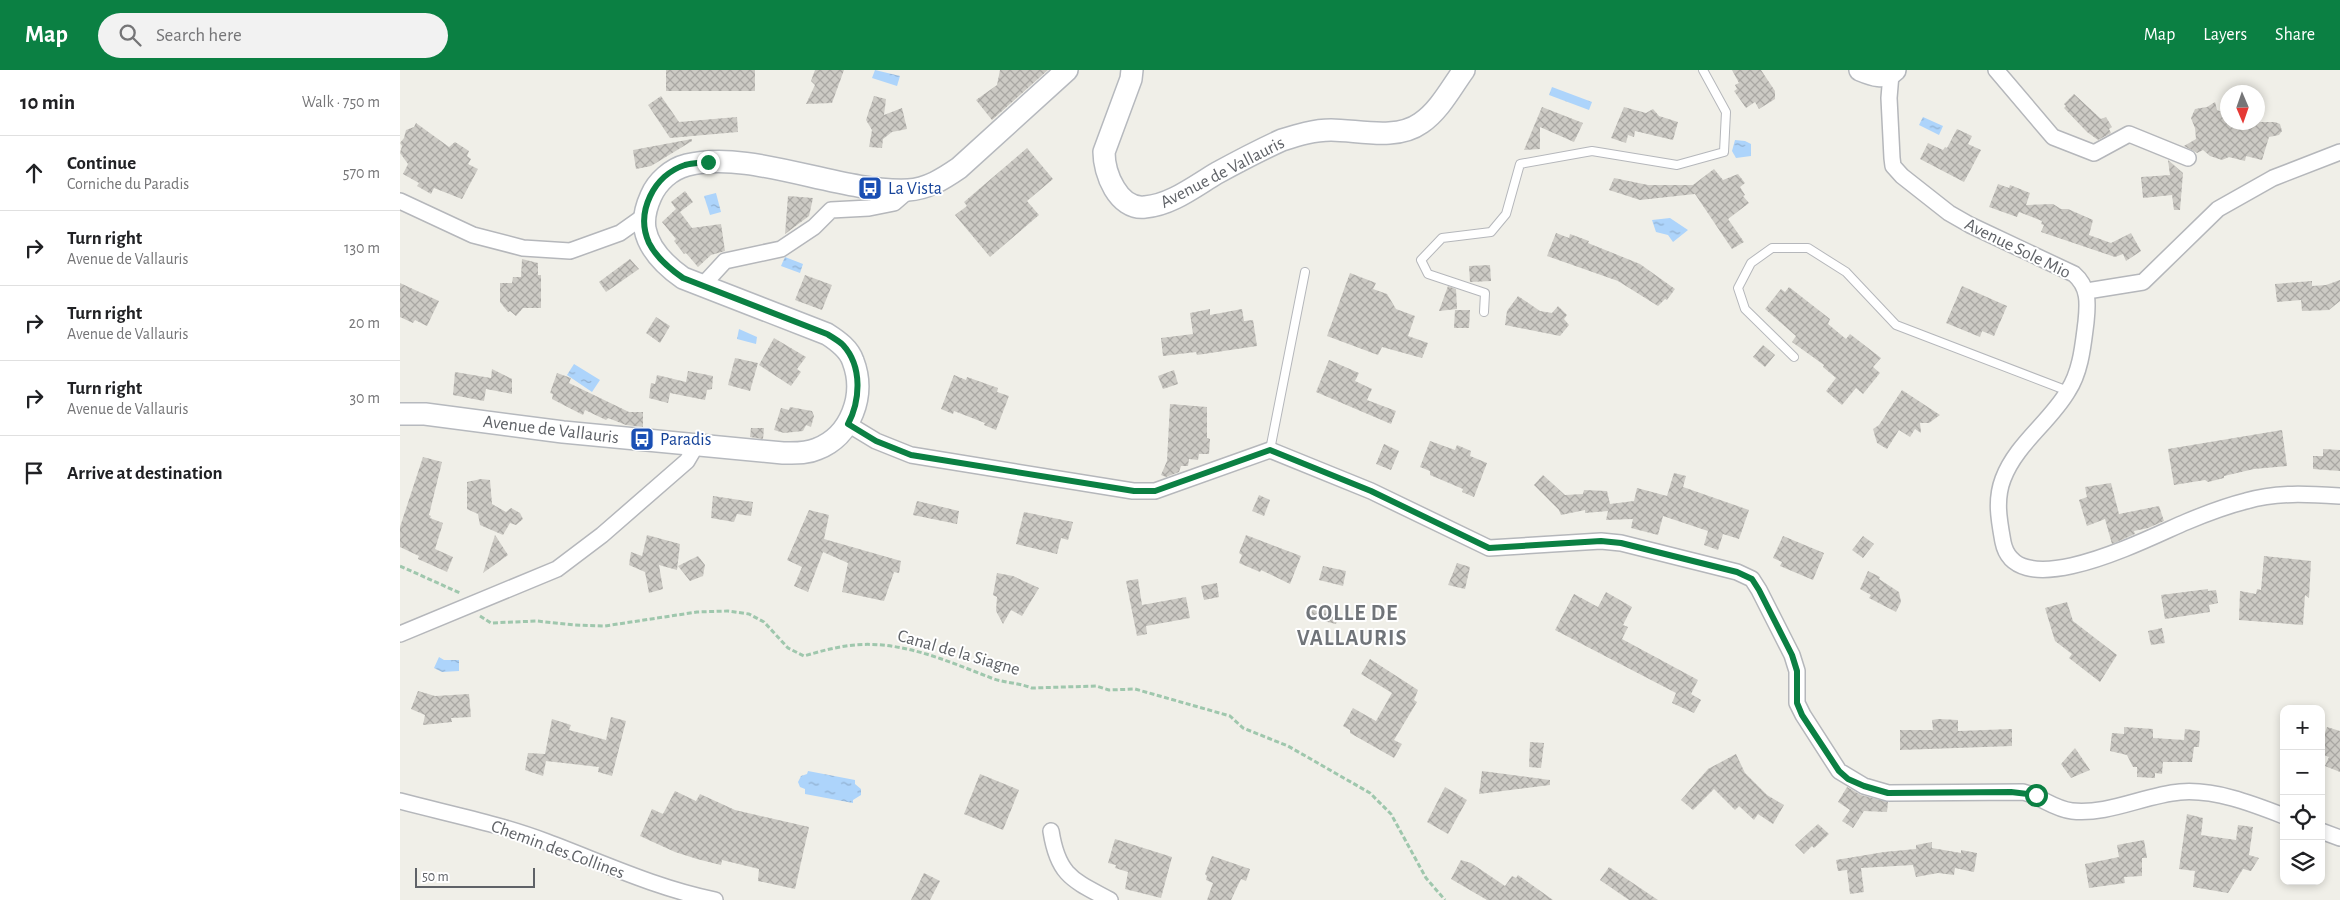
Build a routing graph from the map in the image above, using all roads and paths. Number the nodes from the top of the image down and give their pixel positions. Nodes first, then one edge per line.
1 (1067, 70) edge
2 (1132, 70) edge
3 (1464, 70) edge
4 (1703, 70) edge
5 (1860, 70) edge
6 (1996, 70) edge
7 (1893, 72) edge
8 (2340, 152) edge
9 (2188, 158) dead end
10 (910, 190) junction
11 (400, 201) edge
12 (644, 216) junction
13 (1305, 272) dead end
14 (702, 286) junction
15 (2087, 291) junction
16 (1484, 312) dead end
17 (1794, 357) dead end
18 (2068, 391) junction
19 (400, 414) edge
20 (848, 424) junction
21 (697, 444) junction
22 (1270, 450) junction
23 (2340, 496) edge
24 (400, 566) edge
25 (467, 606) junction
26 (491, 624) dead end
27 (400, 634) edge
28 (400, 801) edge
29 (2280, 815) edge
30 (1051, 831) dead end
31 (2325, 832) edge
32 (2340, 838) edge
33 (716, 900) edge
34 (1110, 900) edge
35 (1446, 900) edge

1 - 10 main road
2 - 3 main road, Avenue de Vallauris
4 - 16 lane
5 - 7 main road
6 - 9 street
7 - 15 street, Avenue Sole Mio
8 - 15 street
10 - 12 main road
10 - 14 street
11 - 12 street
12 - 14 main road, Avenue de Vallauris
13 - 22 lane
14 - 20 main road, Avenue de Vallauris
15 - 18 street, Avenue Sole Mio
17 - 18 lane
18 - 23 street, Avenue Sole Mio
19 - 21 main road, Avenue de Vallauris
20 - 21 main road, Avenue de Vallauris
20 - 22 street
21 - 25 street
22 - 29 street
24 - 25 path
25 - 27 street
26 - 35 path, Canal de la Siagne
28 - 33 street, Chemin des Collines
30 - 34 street
31 - 32 street

